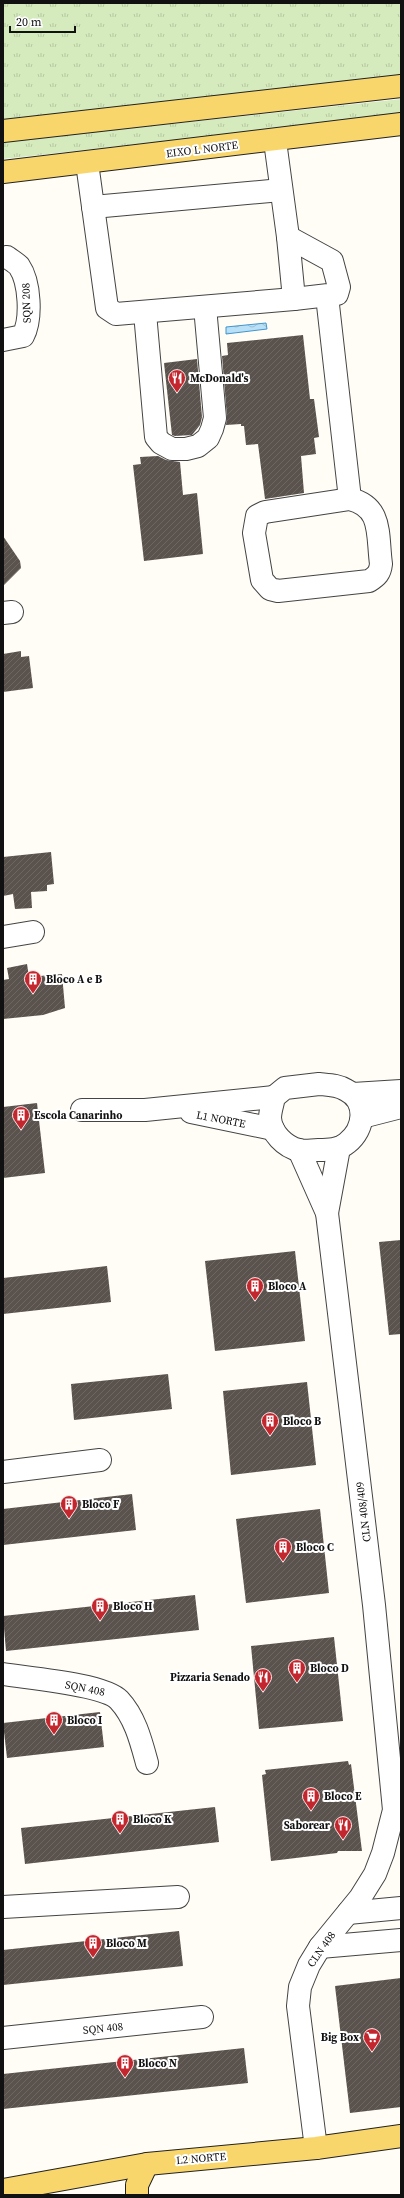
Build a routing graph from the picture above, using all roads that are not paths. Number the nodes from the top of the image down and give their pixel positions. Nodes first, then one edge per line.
1 (401, 86) edge
2 (401, 124) edge
3 (3, 131) edge
4 (275, 141) junction
5 (87, 163) junction
6 (3, 172) edge
7 (281, 190) junction
8 (93, 207) junction
9 (288, 237) junction
10 (7, 257) dead end
11 (327, 296) junction
12 (294, 299) junction
13 (205, 307) junction
14 (145, 313) junction
15 (3, 340) edge
16 (350, 499) junction
17 (33, 932) dead end
18 (3, 937) edge
19 (401, 1091) edge
20 (353, 1094) junction
21 (274, 1097) junction
22 (401, 1107) edge
23 (170, 1108) junction
24 (82, 1110) dead end
25 (362, 1117) junction
26 (273, 1129) junction
27 (339, 1148) junction
28 (299, 1150) junction
29 (327, 1214) junction
30 (100, 1460) dead end
31 (3, 1472) edge
32 (3, 1674) edge
33 (146, 1764) dead end
34 (397, 1818) edge
35 (178, 1897) dead end
36 (3, 1907) edge
37 (401, 1908) edge
38 (348, 1913) junction
39 (401, 1940) edge
40 (320, 1947) junction
41 (202, 2018) dead end
42 (3, 2038) edge
43 (401, 2136) edge
44 (316, 2148) junction
45 (147, 2164) junction
46 (3, 2190) edge
47 (137, 2195) edge

1 - 3 main road
2 - 4 main road, EIXO L NORTE
4 - 5 main road, EIXO L NORTE
4 - 7 street
5 - 6 main road, EIXO L NORTE
5 - 8 street
7 - 8 street
7 - 9 street
8 - 14 street
9 - 11 street
9 - 12 street
10 - 15 street, SQN 208
11 - 12 street
11 - 16 street
12 - 13 street
13 - 14 street
13 - 14 street
16 - 16 street
17 - 18 street
19 - 20 street
20 - 21 street
20 - 25 street
21 - 23 street, L1 NORTE
21 - 26 street
22 - 25 street
23 - 24 street, L1 NORTE
23 - 26 street, L1 NORTE
25 - 27 street
26 - 28 street
27 - 28 street
27 - 29 street, CLN 408/409
28 - 29 street, CLN 408/409
29 - 34 street, CLN 408/409
30 - 31 street
32 - 33 street, SQN 408
34 - 38 street, CLN 408
35 - 36 street
37 - 38 street
38 - 40 street, CLN 408
39 - 40 street
40 - 44 street, CLN 408
41 - 42 street, SQN 408
43 - 44 main road, L2 NORTE
44 - 45 main road, L2 NORTE
45 - 46 main road, L2 NORTE
45 - 47 main road

